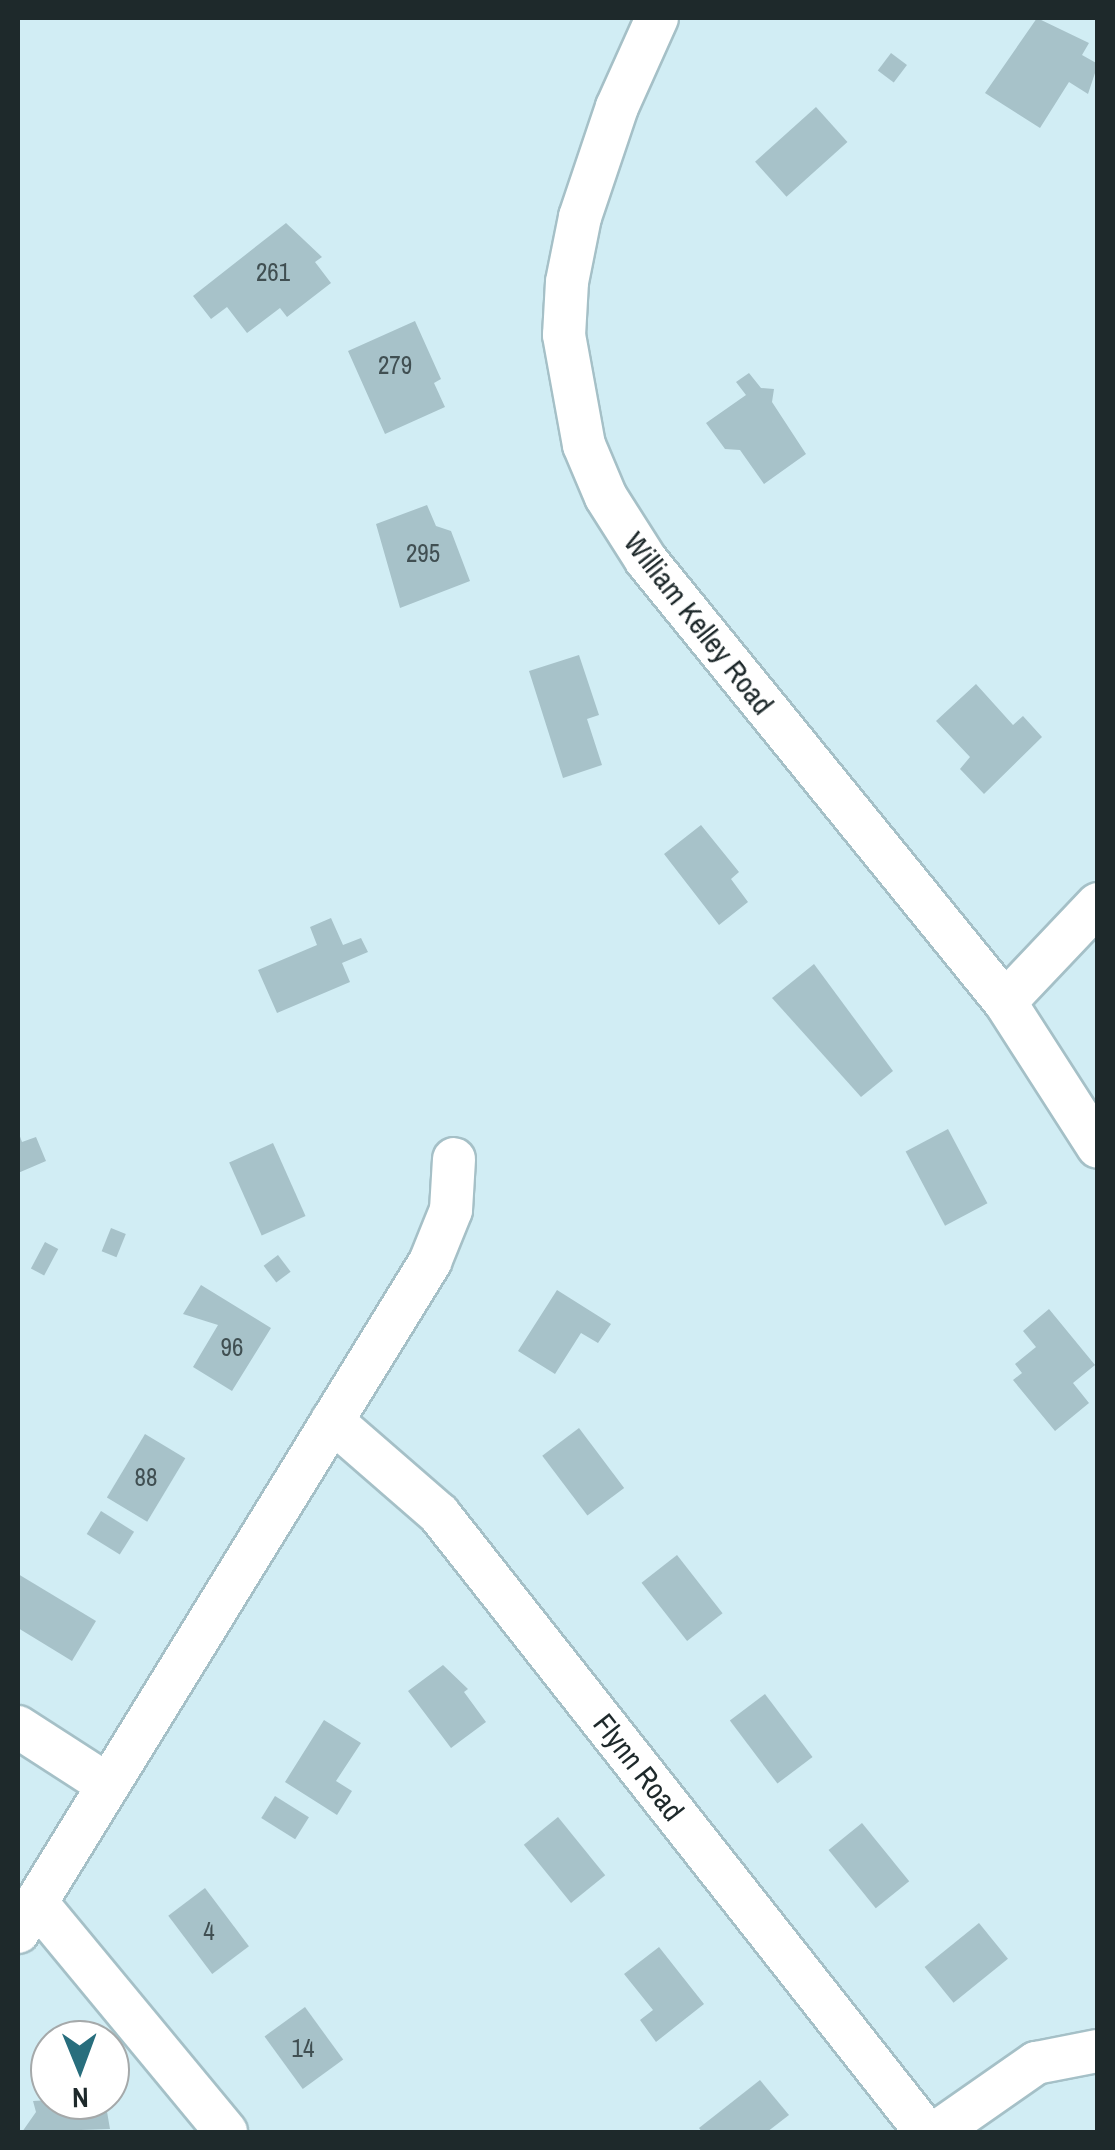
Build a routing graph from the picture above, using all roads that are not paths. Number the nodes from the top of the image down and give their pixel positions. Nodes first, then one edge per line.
1 (657, 18) edge
2 (1098, 904) edge
3 (1005, 1002) junction
4 (1098, 1147) edge
5 (454, 1159) dead end
6 (332, 1421) junction
7 (18, 1727) edge
8 (108, 1785) junction
9 (27, 1917) edge
10 (1098, 2051) edge
11 (226, 2132) edge
12 (926, 2132) edge
13 (937, 2132) edge

1 - 3 street, William Kelley Road
2 - 3 street
3 - 4 street, William Kelley Road
5 - 6 street
6 - 8 street
6 - 12 street, Flynn Road
7 - 8 street
8 - 9 street
9 - 11 street
10 - 13 street

